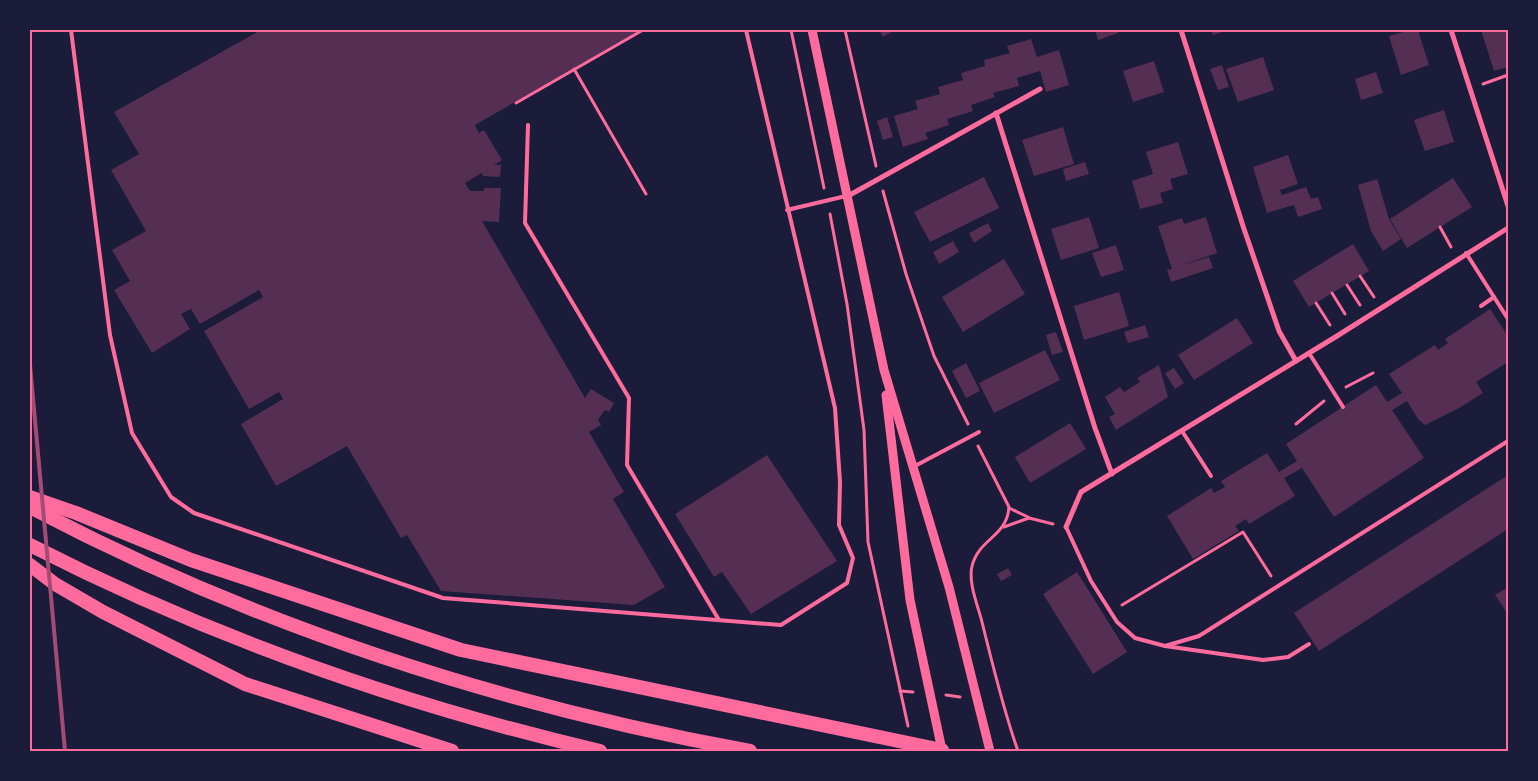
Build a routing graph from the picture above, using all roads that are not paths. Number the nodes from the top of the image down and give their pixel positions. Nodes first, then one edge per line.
1 (71, 30) edge
2 (746, 30) edge
3 (812, 30) edge
4 (1181, 30) edge
5 (1451, 30) edge
6 (1040, 89) dead end
7 (996, 113) junction
8 (528, 125) dead end
9 (848, 196) junction
10 (1508, 206) edge
11 (787, 210) junction
12 (1508, 228) edge
13 (1466, 253) junction
14 (1494, 297) junction
15 (1481, 306) dead end
16 (1508, 319) edge
17 (1309, 353) junction
18 (1296, 361) junction
19 (884, 370) junction
20 (1343, 407) dead end
21 (1182, 431) junction
22 (979, 432) dead end
23 (1508, 441) edge
24 (912, 468) junction
25 (1112, 474) junction
26 (1211, 476) dead end
27 (30, 497) edge
28 (30, 507) edge
29 (1066, 527) joint
30 (30, 545) edge
31 (30, 565) edge
32 (719, 620) junction
33 (1309, 644) dead end
34 (1165, 646) junction
35 (942, 750) edge
36 (452, 751) edge
37 (600, 751) edge
38 (750, 751) edge
39 (990, 751) edge

1 - 32 lane
2 - 11 lane
3 - 9 street
4 - 18 street
5 - 10 street
6 - 7 street
7 - 9 street
7 - 25 street
8 - 32 lane
9 - 11 lane
9 - 19 street
11 - 32 lane
12 - 13 street
13 - 14 lane
13 - 17 street
14 - 15 lane
14 - 16 lane
17 - 18 street
17 - 20 lane
18 - 21 street
19 - 24 street
19 - 35 street
21 - 25 street
21 - 26 lane
22 - 24 lane
23 - 34 lane
24 - 39 street
25 - 29 street
27 - 35 highway
28 - 38 highway
29 - 34 lane
30 - 37 highway
31 - 36 highway
33 - 34 lane

